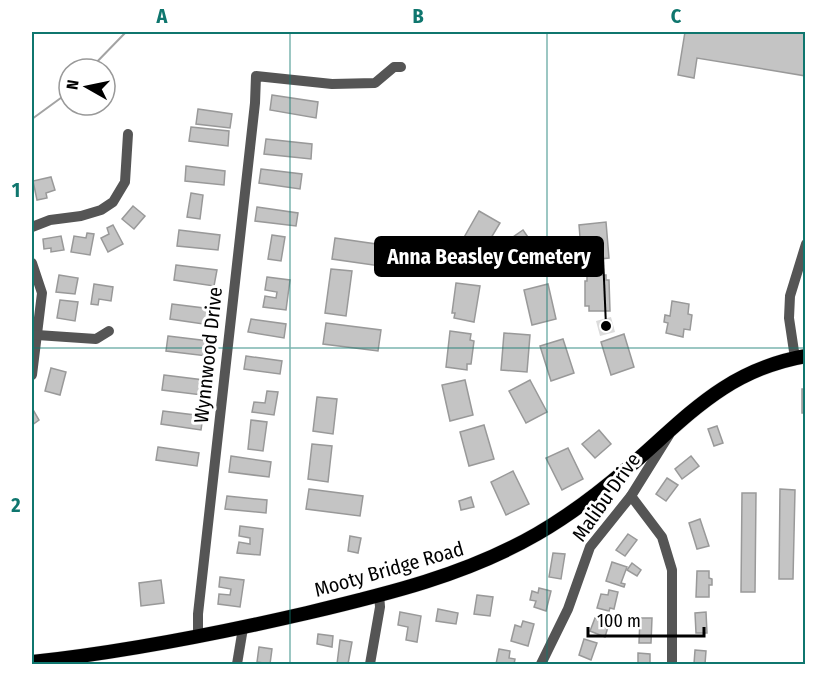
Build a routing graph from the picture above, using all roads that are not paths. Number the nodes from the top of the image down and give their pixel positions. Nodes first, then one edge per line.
1 (401, 67) dead end
2 (128, 134) dead end
3 (32, 227) edge
4 (806, 244) edge
5 (32, 263) edge
6 (110, 331) dead end
7 (37, 335) junction
8 (800, 357) edge
9 (32, 375) edge
10 (679, 420) junction
11 (631, 496) junction
12 (379, 594) junction
13 (243, 628) junction
14 (198, 638) junction
15 (33, 663) edge
16 (237, 664) edge
17 (370, 664) edge
18 (541, 664) edge
19 (672, 664) edge

1 - 14 street, Wynnwood Drive
2 - 3 street
4 - 8 street
5 - 7 street
6 - 7 street
7 - 9 street
8 - 10 main road, Mooty Bridge Road
10 - 11 street, Malibu Drive
10 - 12 main road, Mooty Bridge Road
11 - 18 street, Malibu Drive
11 - 19 street
12 - 13 main road, Mooty Bridge Road
12 - 17 street
13 - 14 main road, Mooty Bridge Road
13 - 16 street
14 - 15 main road, Mooty Bridge Road

